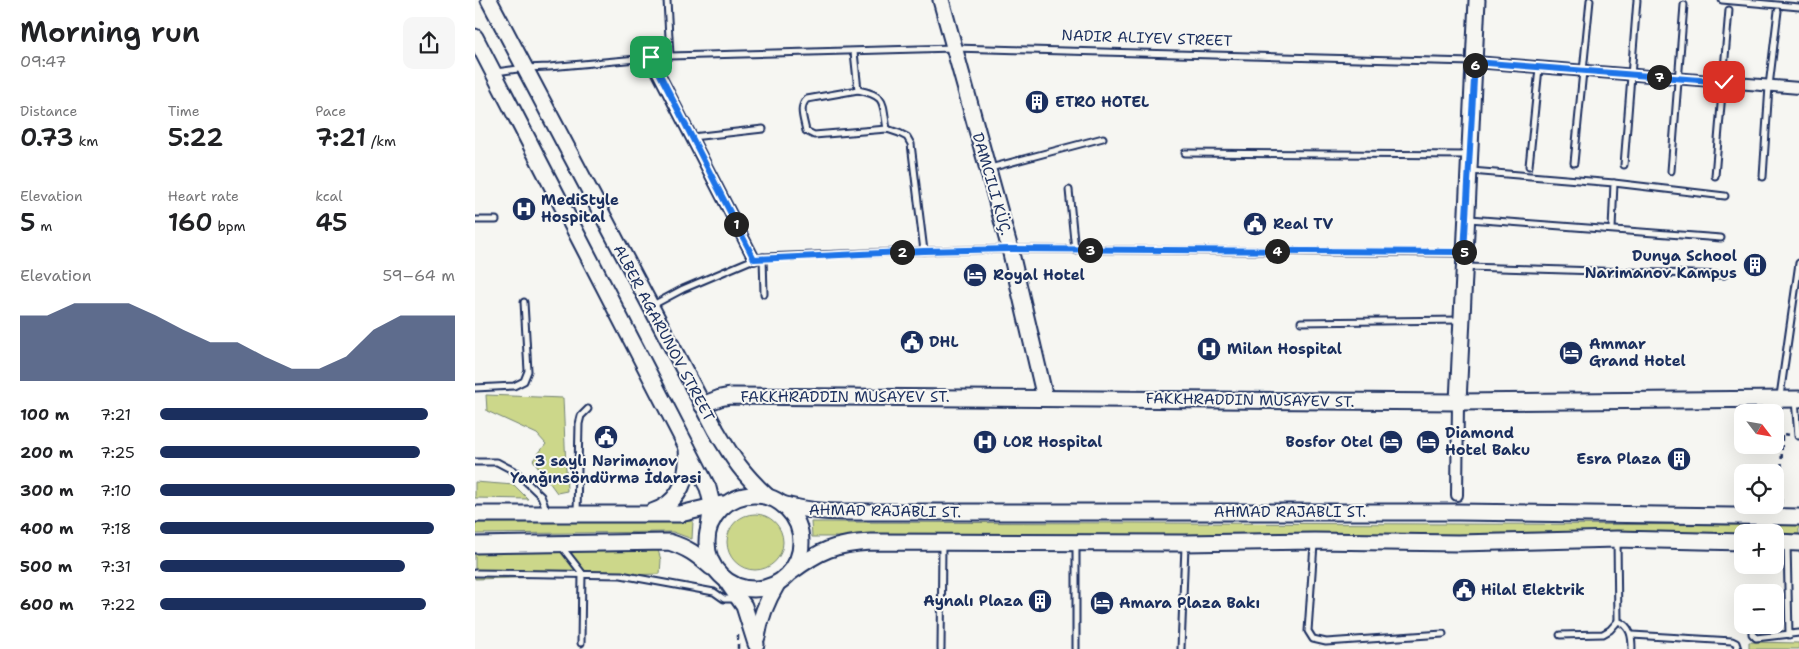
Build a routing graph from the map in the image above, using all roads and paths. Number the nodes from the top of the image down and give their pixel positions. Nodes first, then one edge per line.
1 (489, 0) edge
2 (667, 0) edge
3 (941, 0) edge
4 (1477, 0) edge
5 (1590, 0) edge
6 (1637, 0) edge
7 (1722, 0) edge
8 (1684, 5) dead end
9 (1799, 7) edge
10 (1729, 10) dead end
11 (1778, 11) dead end
12 (475, 37) edge
13 (954, 48) junction
14 (854, 52) junction
15 (670, 56) junction
16 (651, 57) junction
17 (1475, 62) junction
18 (1539, 67) junction
19 (525, 68) junction
20 (1584, 71) junction
21 (493, 72) junction
22 (1632, 74) junction
23 (1677, 79) junction
24 (1724, 82) junction
25 (1769, 86) junction
26 (1799, 88) edge
27 (858, 90) junction
28 (763, 129) dead end
29 (887, 129) junction
30 (692, 137) junction
31 (1103, 138) dead end
32 (1185, 153) dead end
33 (1470, 155) junction
34 (1574, 163) dead end
35 (1529, 166) dead end
36 (1623, 166) dead end
37 (987, 168) junction
38 (1469, 171) junction
39 (1671, 171) dead end
40 (1715, 176) dead end
41 (1763, 177) dead end
42 (1614, 183) junction
43 (1069, 190) dead end
44 (1725, 196) dead end
45 (1466, 219) junction
46 (475, 220) edge
47 (496, 220) dead end
48 (1612, 229) junction
49 (1721, 238) dead end
50 (1010, 249) junction
51 (1075, 250) junction
52 (924, 251) junction
53 (759, 258) junction
54 (1464, 260) junction
55 (1799, 263) edge
56 (1724, 275) dead end
57 (764, 294) dead end
58 (524, 302) dead end
59 (650, 307) junction
60 (1461, 320) junction
61 (1301, 322) dead end
62 (475, 388) edge
63 (1045, 398) junction
64 (1797, 399) edge
65 (1780, 400) junction
66 (1458, 402) junction
67 (702, 405) junction
68 (588, 409) dead end
69 (1798, 436) edge
70 (686, 444) junction
71 (475, 462) edge
72 (1457, 495) dead end
73 (768, 497) junction
74 (728, 502) junction
75 (783, 504) junction
76 (712, 507) junction
77 (475, 514) edge
78 (548, 515) junction
79 (577, 515) junction
80 (642, 515) junction
81 (1781, 517) junction
82 (1799, 517) edge
83 (709, 527) junction
84 (1617, 539) junction
85 (1314, 541) junction
86 (1076, 542) junction
87 (1734, 542) edge
88 (941, 543) junction
89 (1185, 543) junction
90 (1787, 543) edge
91 (560, 544) junction
92 (475, 545) edge
93 (791, 572) junction
94 (475, 573) edge
95 (582, 573) junction
96 (723, 578) junction
97 (777, 584) junction
98 (740, 598) junction
99 (1619, 621) junction
100 (1443, 634) dead end
101 (1752, 634) edge
102 (1799, 634) edge
103 (1560, 635) dead end
104 (1632, 635) junction
105 (1789, 635) junction
106 (581, 643) dead end
107 (941, 649) edge
108 (1076, 649) edge
109 (1181, 649) edge
110 (1632, 649) edge
111 (1737, 649) edge

1 - 19 main road, ALBER AGARUNOV STREET
2 - 15 lane
3 - 13 main road
4 - 17 main road
5 - 20 lane
6 - 22 lane
7 - 9 lane
8 - 23 lane
10 - 24 lane
11 - 25 lane
12 - 21 main road, ALBER AGARUNOV STREET
13 - 14 lane, NADIR ALIYEV STREET
13 - 17 lane, NADIR ALIYEV STREET
13 - 37 main road
14 - 15 lane, NADIR ALIYEV STREET
14 - 27 lane
15 - 16 lane, NADIR ALIYEV STREET
16 - 19 lane, NADIR ALIYEV STREET
16 - 30 street
17 - 18 street, NADIR ALIYEV STREET
17 - 33 main road
18 - 20 street, NADIR ALIYEV STREET
18 - 35 lane
19 - 21 lane, NADIR ALIYEV STREET
19 - 59 main road, ALBER AGARUNOV STREET
20 - 22 street, NADIR ALIYEV STREET
20 - 34 lane
21 - 70 main road, ALBER AGARUNOV STREET
22 - 23 street, NADIR ALIYEV STREET
22 - 36 lane
23 - 24 street, NADIR ALIYEV STREET
23 - 39 lane
24 - 25 street, NADIR ALIYEV STREET
24 - 40 lane
25 - 26 street, NADIR ALIYEV STREET
25 - 41 lane
27 - 29 lane
27 - 29 lane
28 - 30 lane
29 - 52 lane
30 - 53 street
31 - 37 lane
32 - 33 lane
33 - 38 main road
37 - 50 main road
38 - 42 lane
38 - 45 main road
42 - 44 lane
42 - 48 lane
43 - 51 lane
45 - 48 lane
45 - 54 main road
46 - 47 lane
48 - 49 lane
50 - 51 lane
50 - 52 lane
50 - 63 main road
51 - 54 lane
52 - 53 lane
53 - 57 lane
53 - 59 lane
54 - 56 lane
54 - 60 main road
55 - 65 lane
58 - 62 lane
59 - 67 main road, ALBER AGARUNOV STREET
60 - 61 lane
60 - 66 main road
63 - 66 main road, FAKKHRADDIN MUSAYEV ST.
63 - 67 main road, FAKKHRADDIN MUSAYEV ST.
64 - 65 main road, FAKKHRADDIN MUSAYEV ST.
64 - 69 lane
65 - 66 main road, FAKKHRADDIN MUSAYEV ST.
66 - 72 street
67 - 73 main road, ALBER AGARUNOV STREET
68 - 79 lane
69 - 81 path
70 - 76 main road, ALBER AGARUNOV STREET
70 - 80 main road
71 - 78 lane
73 - 74 main road
73 - 75 main road
74 - 76 main road
74 - 83 main road
75 - 81 main road, AHMAD RAJABLI ST.
75 - 93 main road
76 - 80 main road
76 - 83 main road, ALBER AGARUNOV STREET
77 - 78 main road
78 - 79 main road
79 - 80 main road
81 - 82 main road, AHMAD RAJABLI ST.
83 - 96 main road
84 - 85 main road, AHMAD RAJABLI ST.
84 - 87 main road, AHMAD RAJABLI ST.
84 - 99 lane
85 - 89 main road, AHMAD RAJABLI ST.
85 - 100 lane
86 - 88 main road, AHMAD RAJABLI ST.
86 - 89 main road, AHMAD RAJABLI ST.
86 - 108 lane
88 - 93 main road, AHMAD RAJABLI ST.
88 - 107 lane
89 - 109 lane
90 - 105 lane
91 - 92 main road
91 - 95 lane
91 - 96 main road
93 - 97 main road
94 - 95 lane
95 - 98 lane
95 - 106 lane
96 - 97 main road
96 - 98 main road
97 - 98 main road
99 - 103 lane
99 - 104 lane
101 - 105 lane
102 - 105 lane
104 - 110 lane
104 - 111 lane

